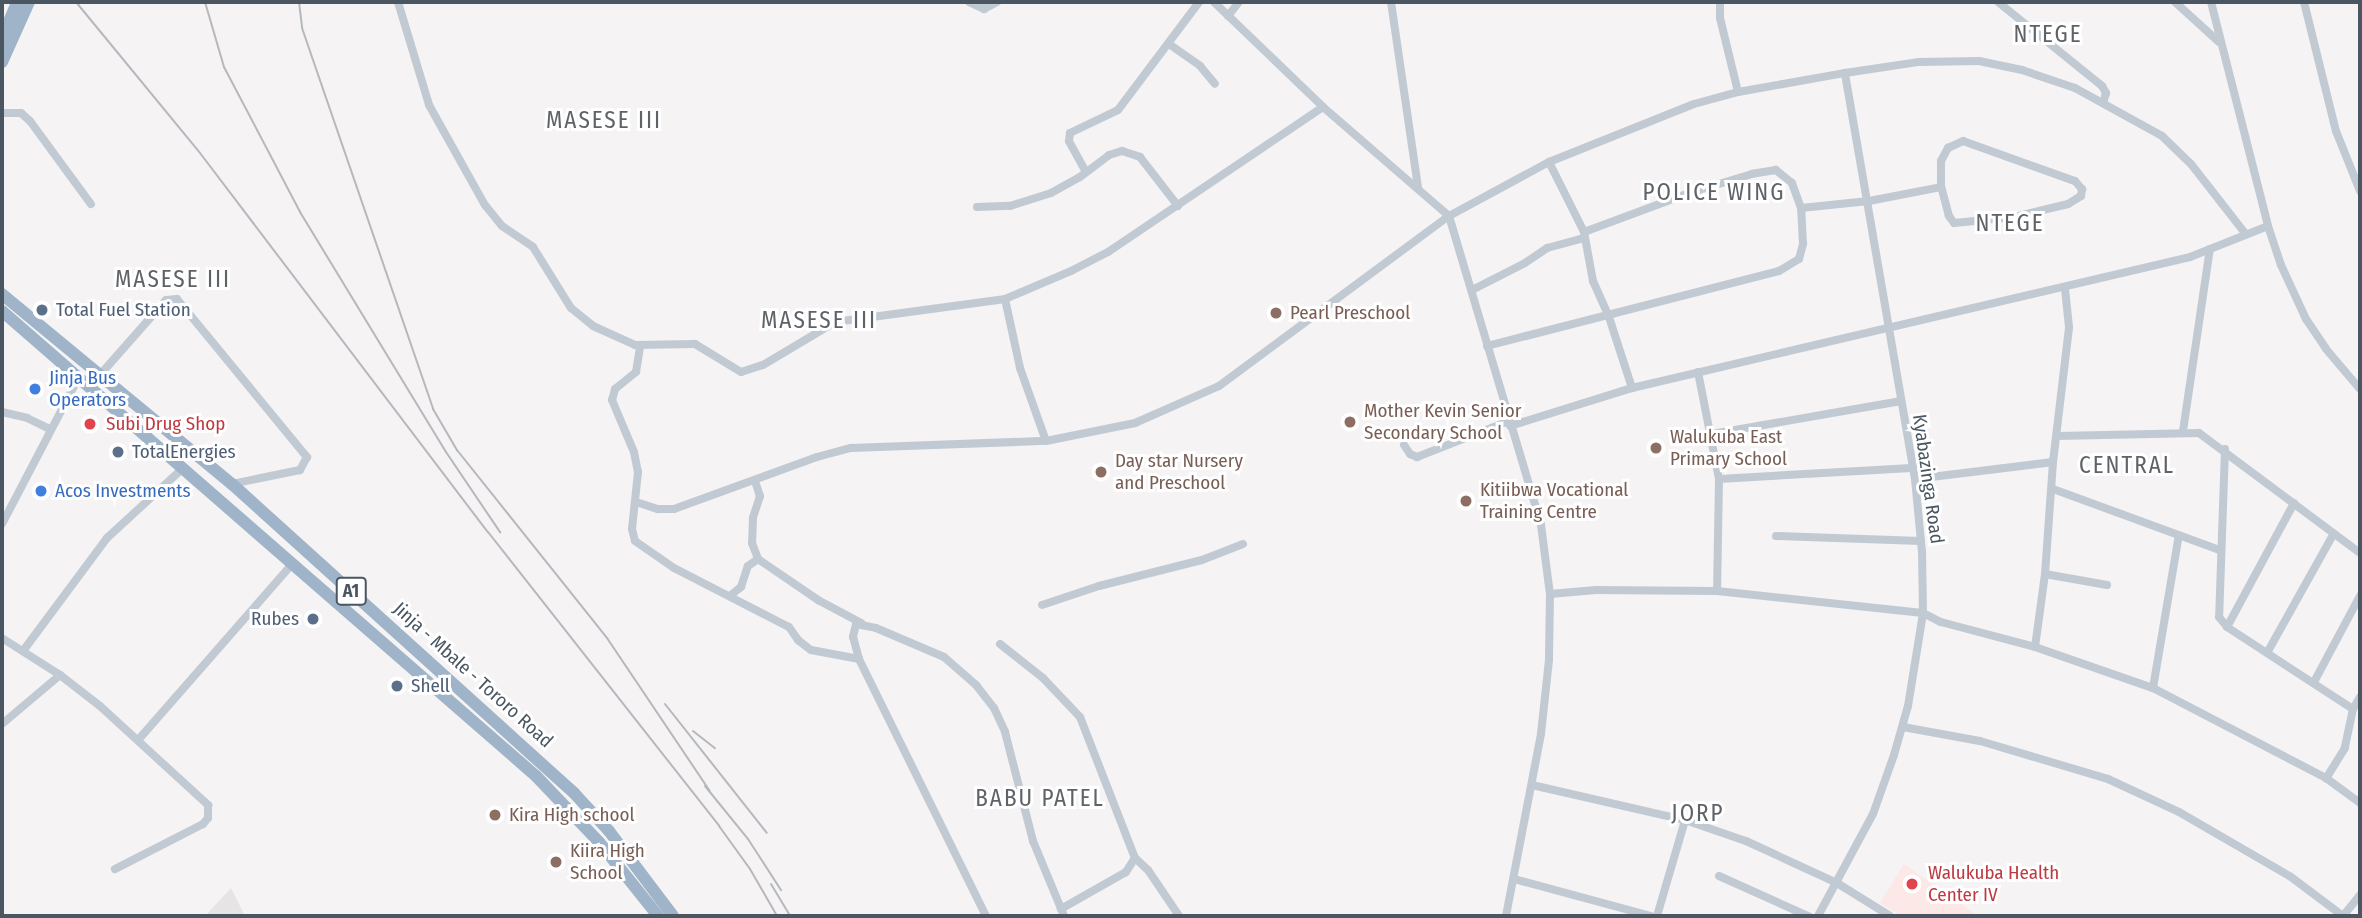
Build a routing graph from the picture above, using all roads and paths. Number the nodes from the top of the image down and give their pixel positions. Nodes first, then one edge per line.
1 (17, 2) edge
2 (29, 2) edge
3 (398, 2) edge
4 (969, 2) edge
5 (997, 2) edge
6 (1199, 2) edge
7 (1214, 2) edge
8 (1239, 2) edge
9 (1391, 2) edge
10 (1720, 2) edge
11 (1998, 2) edge
12 (2175, 2) edge
13 (2211, 2) edge
14 (2304, 2) edge
15 (1228, 16) junction
16 (2, 37) edge
17 (2220, 42) junction
18 (1169, 44) junction
19 (2, 62) edge
20 (1845, 73) junction
21 (1215, 84) dead end
22 (1738, 92) junction
23 (2103, 103) junction
24 (1323, 107) junction
25 (2, 113) edge
26 (1549, 162) junction
27 (1086, 172) junction
28 (1418, 187) junction
29 (1941, 187) junction
30 (2360, 191) edge
31 (1869, 201) junction
32 (91, 204) dead end
33 (1178, 206) junction
34 (977, 207) dead end
35 (1801, 208) junction
36 (1449, 216) junction
37 (2267, 226) junction
38 (2245, 233) junction
39 (1584, 235) junction
40 (2210, 249) junction
41 (2065, 288) junction
42 (1472, 290) junction
43 (2, 294) edge
44 (1005, 299) junction
45 (2, 311) edge
46 (1608, 314) junction
47 (1889, 327) junction
48 (640, 346) junction
49 (1487, 346) junction
50 (1698, 372) junction
51 (99, 376) junction
52 (79, 377) junction
53 (1632, 388) junction
54 (2360, 389) edge
55 (1901, 401) junction
56 (2, 412) edge
57 (1510, 424) junction
58 (50, 429) junction
59 (2182, 431) junction
60 (1712, 434) junction
61 (2057, 436) junction
62 (1046, 441) junction
63 (1404, 445) dead end
64 (2225, 449) junction
65 (2053, 462) junction
66 (183, 468) junction
67 (1912, 468) junction
68 (1719, 479) junction
69 (1915, 479) junction
70 (755, 481) junction
71 (232, 484) junction
72 (2053, 489) junction
73 (636, 502) junction
74 (2294, 503) junction
75 (2, 524) edge
76 (2334, 533) junction
77 (2179, 535) junction
78 (1776, 536) dead end
79 (1921, 541) junction
80 (1243, 544) dead end
81 (2220, 550) junction
82 (2360, 553) edge
83 (758, 559) junction
84 (292, 564) junction
85 (2045, 574) junction
86 (2107, 586) dead end
87 (1717, 591) junction
88 (1550, 594) junction
89 (731, 595) junction
90 (2360, 596) edge
91 (1042, 605) dead end
92 (1923, 614) junction
93 (845, 617) junction
94 (861, 623) junction
95 (2227, 627) junction
96 (853, 637) junction
97 (2, 638) edge
98 (1000, 644) dead end
99 (2035, 646) junction
100 (23, 651) junction
101 (2267, 653) junction
102 (859, 659) junction
103 (60, 675) junction
104 (2314, 682) junction
105 (2153, 688) junction
106 (2360, 696) edge
107 (2353, 709) junction
108 (2, 724) edge
109 (1903, 727) junction
110 (139, 739) junction
111 (2326, 778) junction
112 (1532, 785) junction
113 (2360, 803) edge
114 (1685, 820) junction
115 (1135, 858) junction
116 (115, 869) dead end
117 (1719, 877) dead end
118 (1514, 878) junction
119 (1837, 883) junction
120 (2360, 895) edge
121 (1063, 913) edge
122 (658, 916) edge
123 (673, 916) edge
124 (986, 916) edge
125 (1179, 916) edge
126 (1506, 916) edge
127 (1651, 916) edge
128 (1657, 916) edge
129 (1808, 916) edge
130 (1818, 916) edge
131 (1890, 916) edge
132 (2343, 916) edge

1 - 16 highway
2 - 19 highway
3 - 48 street
4 - 5 street
6 - 18 street
7 - 15 street
8 - 15 street
9 - 28 street
10 - 22 street
11 - 23 street
12 - 17 street
13 - 17 street
14 - 30 street
15 - 24 street
17 - 37 street
18 - 21 street
18 - 27 street
20 - 22 street
20 - 23 street
20 - 31 street, Kyabazinga Road
22 - 26 street
23 - 38 street
24 - 28 street
24 - 33 street
25 - 32 street
26 - 36 street
26 - 39 street
27 - 33 street
27 - 34 street
28 - 36 street
29 - 29 street
29 - 31 street
31 - 35 street
31 - 47 street, Kyabazinga Road
33 - 44 street
35 - 39 street
35 - 46 street
36 - 42 street
36 - 62 street
37 - 38 street
37 - 54 street
38 - 40 street
39 - 42 street
39 - 46 street
40 - 41 street
40 - 59 street
41 - 47 street
41 - 61 street
42 - 49 street
43 - 51 highway, Jinja - Mbale - Tororo Road / A1
44 - 48 street
44 - 62 street
45 - 52 highway, Jinja - Mbale - Tororo Road / A1
46 - 49 street
46 - 53 street
47 - 50 street
47 - 55 street, Kyabazinga Road
48 - 73 street
49 - 57 street
50 - 53 street
50 - 60 street
51 - 71 highway, Jinja - Mbale - Tororo Road / A1
51 - 71 street
52 - 58 street
52 - 66 highway, Jinja - Mbale - Tororo Road / A1
53 - 57 street
55 - 60 street
55 - 67 street, Kyabazinga Road
56 - 58 street
57 - 63 street
57 - 88 street
58 - 75 street
59 - 61 street
59 - 64 street
60 - 68 street
61 - 65 street
62 - 70 street
64 - 74 street
64 - 81 street
65 - 69 street
65 - 72 street
66 - 84 highway, Jinja - Mbale - Tororo Road / A1
66 - 100 street
67 - 68 street
67 - 69 street, Kyabazinga Road
68 - 87 street
69 - 79 street, Kyabazinga Road
70 - 73 street
70 - 83 street
71 - 123 highway, Jinja - Mbale - Tororo Road / A1
72 - 77 street
72 - 85 street
73 - 89 street
74 - 76 street
74 - 95 street
76 - 82 street
76 - 101 street
77 - 81 street
77 - 105 street
78 - 79 street
79 - 92 street, Kyabazinga Road
80 - 91 street
81 - 95 street
83 - 89 street
83 - 93 street
84 - 110 street
84 - 122 highway, Jinja - Mbale - Tororo Road / A1
85 - 86 street
85 - 99 street
87 - 88 street
87 - 92 street
88 - 112 street
89 - 102 street
90 - 104 street
92 - 99 street
92 - 109 street, Kyabazinga Road
93 - 94 street
93 - 96 street
94 - 96 street
94 - 121 street
95 - 101 street
96 - 102 street
97 - 100 street
98 - 115 street
99 - 105 street
100 - 103 street
101 - 104 street
102 - 124 street
103 - 108 street
103 - 110 street
104 - 107 street
105 - 111 street
106 - 107 street
107 - 111 street
109 - 119 street, Kyabazinga Road
109 - 132 street
110 - 116 street
111 - 113 street
112 - 114 street
112 - 118 street
114 - 119 street
114 - 128 street
115 - 121 street
115 - 125 street
117 - 129 street
118 - 126 street
118 - 127 street
119 - 130 street, Kyabazinga Road
119 - 131 street
120 - 132 street

